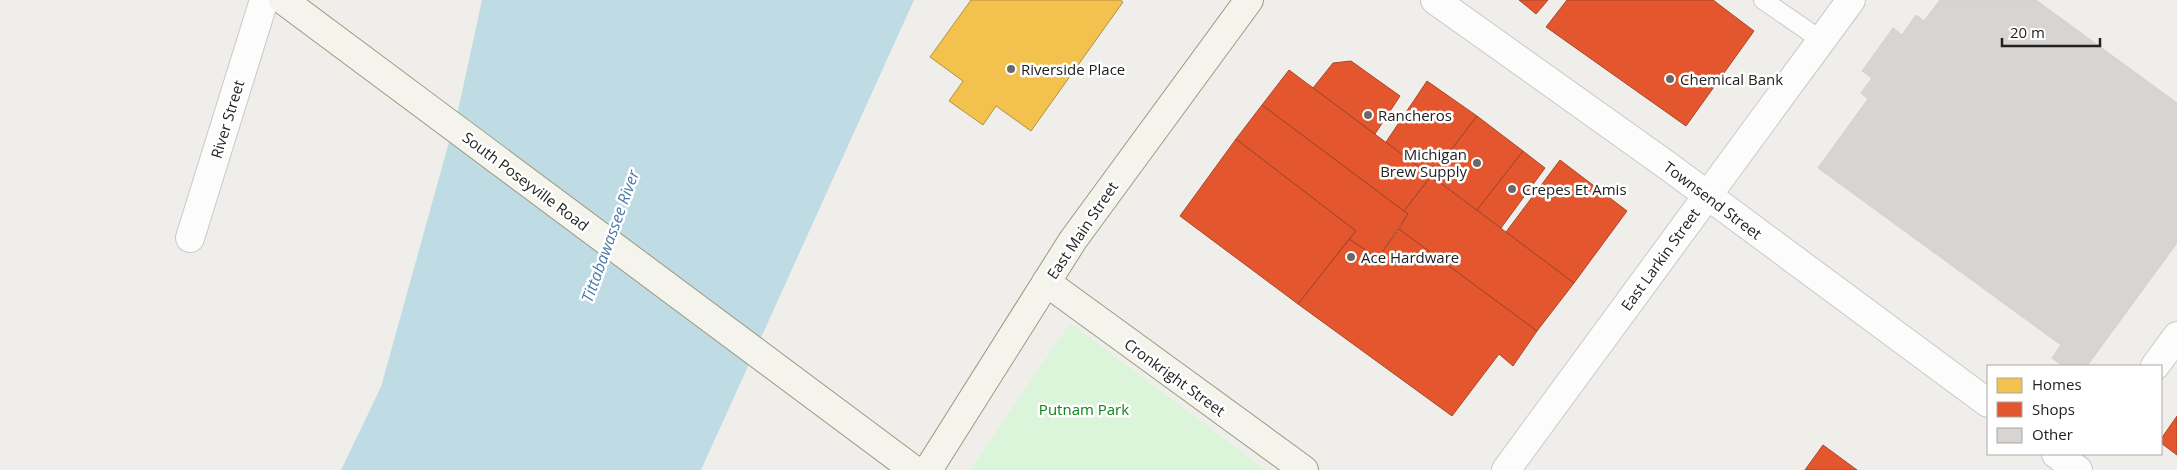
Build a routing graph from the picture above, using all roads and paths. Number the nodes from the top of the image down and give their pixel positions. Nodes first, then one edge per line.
1 (264, 0) edge
2 (283, 0) edge
3 (1250, 0) edge
4 (1435, 0) edge
5 (1850, 0) edge
6 (1767, 1) edge
7 (1821, 40) junction
8 (1707, 195) junction
9 (190, 238) dead end
10 (1046, 282) junction
11 (2177, 336) edge
12 (2156, 365) edge
13 (1987, 403) edge
14 (2057, 455) edge
15 (2091, 455) edge
16 (914, 470) edge
17 (928, 470) edge
18 (1304, 470) edge
19 (1506, 470) edge
20 (2079, 470) edge

1 - 9 street, River Street
2 - 16 street, South Poseyville Road
3 - 10 street, East Main Street
4 - 8 street, Townsend Street
5 - 7 street, East Larkin Street
6 - 7 lane
7 - 8 street, East Larkin Street
8 - 13 street, Townsend Street
8 - 19 street, East Larkin Street
10 - 17 street, East Main Street
10 - 18 street, Cronkright Street
11 - 12 street
14 - 20 street
15 - 20 street

